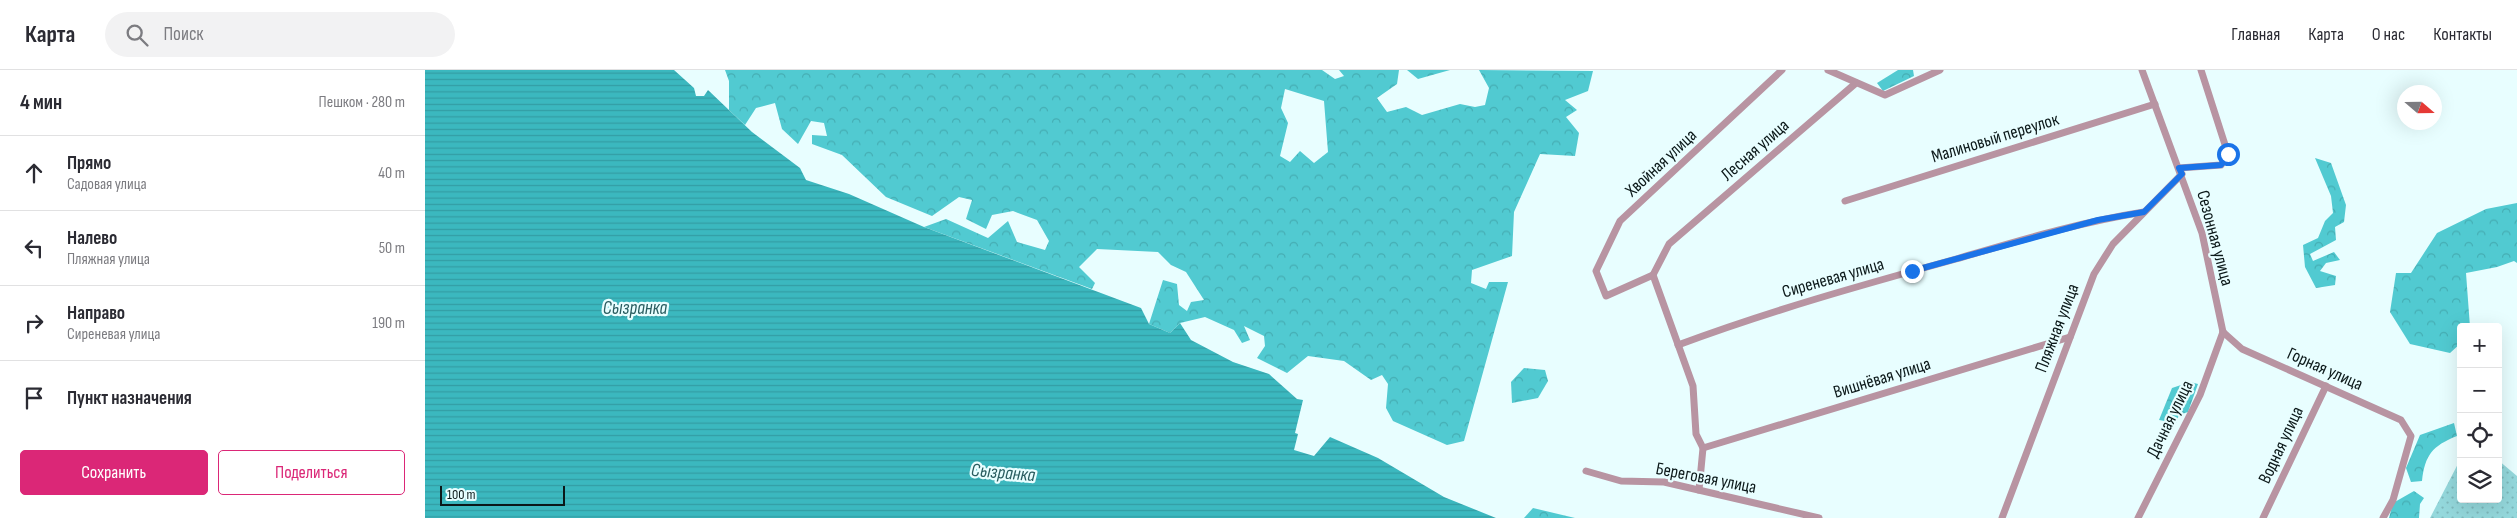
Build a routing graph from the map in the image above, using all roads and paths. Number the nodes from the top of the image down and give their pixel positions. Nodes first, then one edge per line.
1 (1782, 70) edge
2 (1828, 70) edge
3 (1940, 70) edge
4 (2142, 70) edge
5 (2201, 70) edge
6 (1856, 83) junction
7 (2155, 104) junction
8 (2181, 171) junction
9 (1845, 201) dead end
10 (2144, 212) junction
11 (1653, 275) junction
12 (2223, 332) junction
13 (2070, 337) junction
14 (1678, 345) junction
15 (2326, 386) junction
16 (1703, 448) junction
17 (1586, 471) dead end
18 (1699, 490) junction
19 (1819, 518) edge
20 (2002, 518) edge
21 (2138, 518) edge
22 (2263, 518) edge
23 (2383, 518) edge

1 - 11 street, Хвойная улица
2 - 6 street
3 - 6 street
4 - 7 street, Сезонная улица
5 - 8 street
6 - 11 street, Лесная улица
7 - 8 street, Сезонная улица
7 - 9 street, Малиновый переулок
8 - 10 street, Пляжная улица
8 - 12 street, Сезонная улица
10 - 13 street, Пляжная улица
10 - 14 street, Сиреневая улица
11 - 14 street
12 - 15 street, Горная улица
12 - 21 street, Дачная улица
13 - 16 street, Вишнёвая улица
13 - 20 street, Пляжная улица
14 - 16 street
15 - 22 street, Водная улица
15 - 23 street, Горная улица
16 - 18 street
17 - 18 street, Береговая улица
18 - 19 street, Береговая улица

